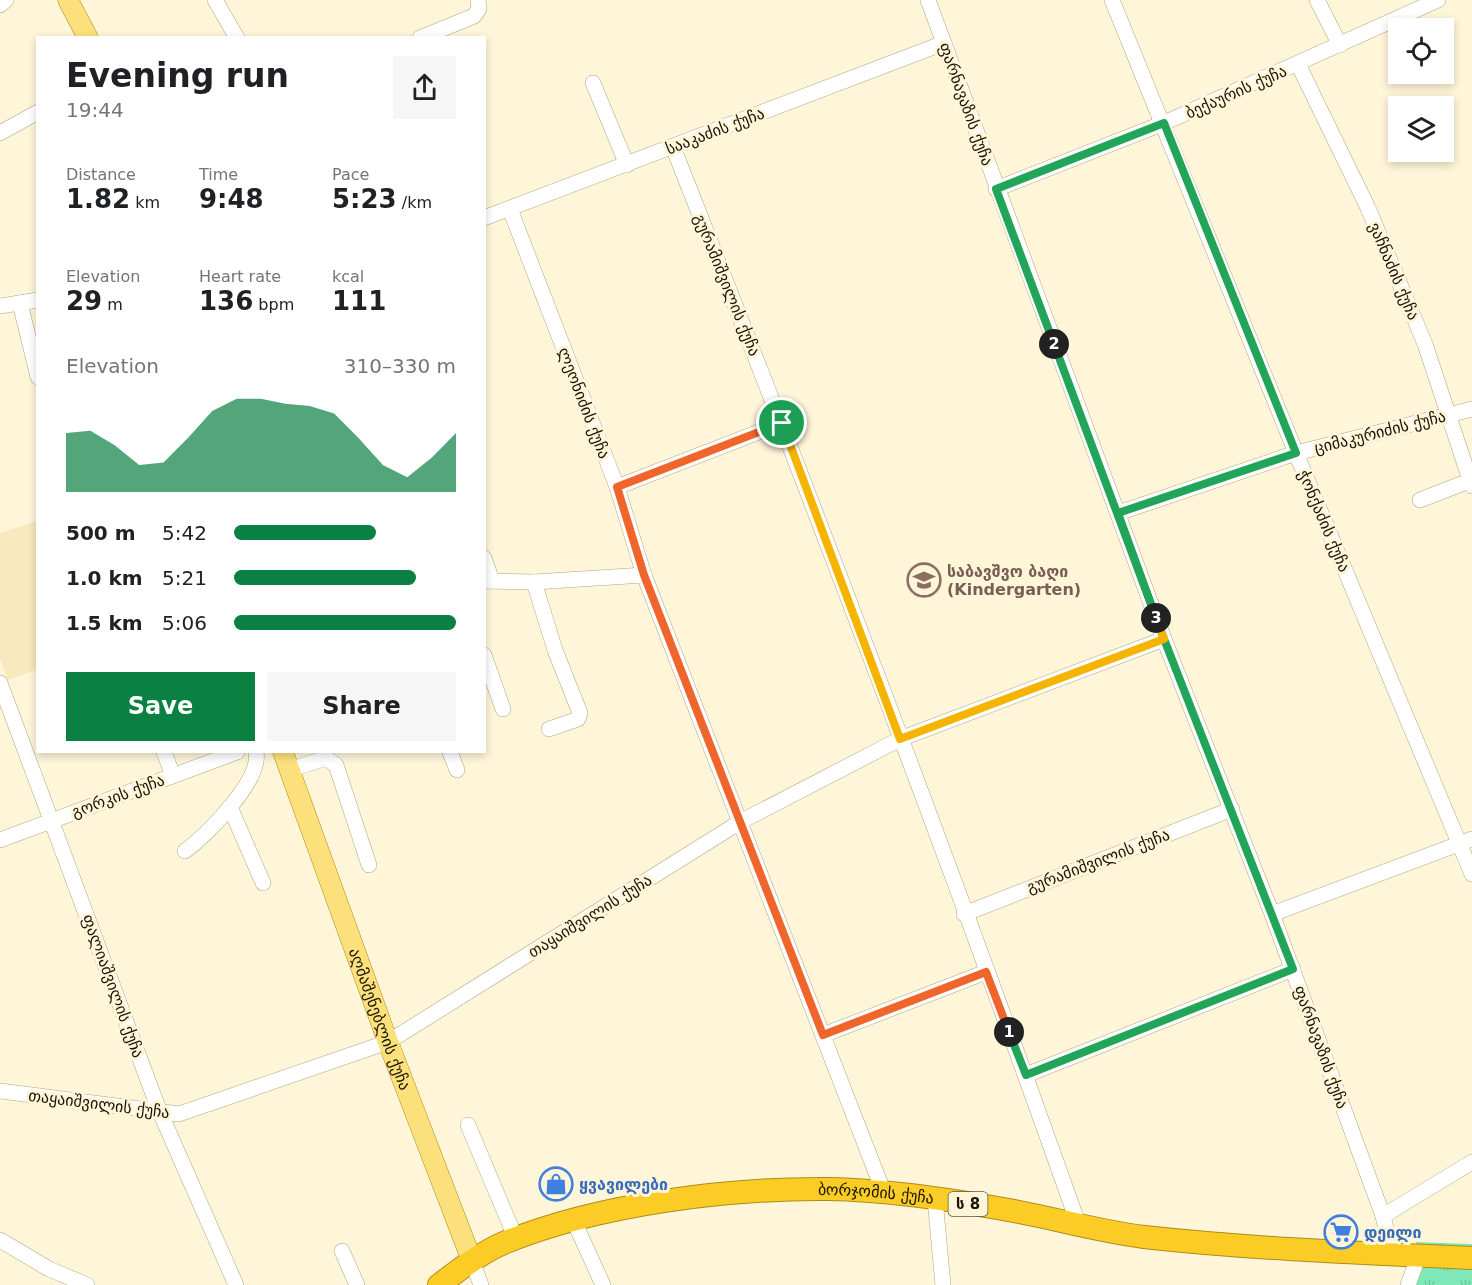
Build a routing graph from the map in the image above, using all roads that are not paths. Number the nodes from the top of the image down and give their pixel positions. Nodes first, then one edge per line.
1 (6, 0) edge
2 (68, 0) edge
3 (215, 0) edge
4 (478, 0) edge
5 (928, 0) edge
6 (1112, 0) edge
7 (1317, 0) edge
8 (1438, 0) edge
9 (0, 5) edge
10 (87, 36) edge
11 (236, 36) edge
12 (425, 36) edge
13 (944, 43) junction
14 (1340, 45) junction
15 (1298, 64) junction
16 (593, 83) dead end
17 (36, 113) edge
18 (1164, 123) junction
19 (0, 133) edge
20 (673, 147) junction
21 (627, 165) junction
22 (996, 189) junction
23 (510, 209) junction
24 (486, 217) edge
25 (36, 300) edge
26 (20, 303) junction
27 (0, 306) edge
28 (36, 369) edge
29 (1472, 409) edge
30 (1450, 415) junction
31 (782, 423) junction
32 (1296, 453) junction
33 (1471, 483) edge
34 (617, 487) junction
35 (1420, 500) dead end
36 (1118, 513) junction
37 (644, 575) junction
38 (488, 581) edge
39 (534, 582) junction
40 (1164, 639) junction
41 (486, 661) edge
42 (0, 683) edge
43 (503, 709) dead end
44 (549, 729) dead end
45 (900, 739) junction
46 (164, 753) edge
47 (234, 753) edge
48 (256, 753) edge
49 (450, 753) edge
50 (286, 760) edge
51 (457, 770) dead end
52 (172, 776) junction
53 (230, 807) junction
54 (1232, 809) junction
55 (52, 819) junction
56 (740, 822) junction
57 (0, 840) edge
58 (1466, 841) edge
59 (185, 851) dead end
60 (369, 865) dead end
61 (1472, 874) edge
62 (263, 884) dead end
63 (964, 914) junction
64 (1272, 914) junction
65 (1293, 969) junction
66 (986, 972) junction
67 (823, 1035) junction
68 (388, 1042) junction
69 (1026, 1075) junction
70 (0, 1091) edge
71 (159, 1110) junction
72 (468, 1125) dead end
73 (1472, 1162) edge
74 (884, 1193) junction
75 (935, 1199) junction
76 (1383, 1216) junction
77 (573, 1219) junction
78 (1079, 1226) junction
79 (516, 1239) junction
80 (0, 1240) edge
81 (342, 1251) dead end
82 (1392, 1254) junction
83 (1419, 1255) junction
84 (1472, 1258) edge
85 (472, 1261) junction
86 (87, 1285) edge
87 (236, 1285) edge
88 (357, 1285) edge
89 (440, 1285) edge
90 (481, 1285) edge
91 (603, 1285) edge
92 (943, 1285) edge
93 (1408, 1285) edge

1 - 9 street
2 - 10 main road
3 - 11 street
4 - 12 street
5 - 13 street, ფარნავაზის ქუჩა
6 - 18 street, ჭონქაძის ქუჩა
7 - 14 street
8 - 14 street, ბექაურის ქუჩა
13 - 20 street, სააკაძის ქუჩა
13 - 22 street, ფარნავაზის ქუჩა
14 - 15 street, ბექაურის ქუჩა
15 - 18 street, ბექაურის ქუჩა
15 - 30 street, ვაჩნაძის ქუჩა
16 - 21 street
17 - 19 street
18 - 22 street, ბექაურის ქუჩა
18 - 32 street, ჭონქაძის ქუჩა
20 - 21 street, სააკაძის ქუჩა
20 - 31 street, გურამიშვილის ქუჩა
21 - 23 street, სააკაძის ქუჩა
22 - 36 street, ფარნავაზის ქუჩა
23 - 24 street, სააკაძის ქუჩა
23 - 34 street, ლეონიძის ქუჩა
25 - 26 street
26 - 27 street
26 - 28 street
29 - 30 street, ციმაკურიძის ქუჩა
30 - 32 street, ციმაკურიძის ქუჩა
30 - 33 street, ვაჩნაძის ქუჩა
31 - 34 street
31 - 45 street, გურამიშვილის ქუჩა
32 - 36 street, ციმაკურიძის ქუჩა
32 - 58 street, ჭონქაძის ქუჩა
33 - 35 street
34 - 37 street, ლეონიძის ქუჩა
36 - 40 street, ფარნავაზის ქუჩა
37 - 39 street
37 - 56 street, ლეონიძის ქუჩა
38 - 39 street
39 - 44 street
40 - 45 street, თაყაიშვილის ქუჩა
40 - 54 street, ფარნავაზის ქუჩა
41 - 43 street
42 - 55 street, ფალიაშვილის ქუჩა
45 - 56 street, თაყაიშვილის ქუჩა
45 - 63 street, გურამიშვილის ქუჩა
46 - 52 street
47 - 52 street, გორკის ქუჩა
48 - 53 street
49 - 51 street
50 - 60 street
50 - 68 main road, აღმაშენებლის ქუჩა
52 - 55 street, გორკის ქუჩა
53 - 59 street
53 - 62 street
54 - 63 street, გურამიშვილის ქუჩა
54 - 64 street, ფარნავაზის ქუჩა
55 - 57 street, გორკის ქუჩა
55 - 71 street, ფალიაშვილის ქუჩა
56 - 67 street, ლეონიძის ქუჩა
56 - 68 street, თაყაიშვილის ქუჩა
58 - 61 street, ჭონქაძის ქუჩა
58 - 64 street
63 - 66 street, გურამიშვილის ქუჩა
64 - 65 street, ფარნავაზის ქუჩა
65 - 69 street
65 - 76 street, ფარნავაზის ქუჩა
66 - 67 street
66 - 69 street, გურამიშვილის ქუჩა
67 - 74 street, ლეონიძის ქუჩა
68 - 71 street, თაყაიშვილის ქუჩა
68 - 85 main road, აღმაშენებლის ქუჩა
69 - 78 street, გურამიშვილის ქუჩა
70 - 71 street, თაყაიშვილის ქუჩა
71 - 87 street, ფალიაშვილის ქუჩა
72 - 79 street
73 - 76 street
74 - 75 highway, ბორჯომის ქუჩა / ს 8
74 - 77 highway, ბორჯომის ქუჩა / ს 8
75 - 78 highway, ბორჯომის ქუჩა / ს 8
75 - 92 street
76 - 82 street, ფარნავაზის ქუჩა
77 - 79 highway, ბორჯომის ქუჩა / ს 8
77 - 91 street
78 - 82 highway, ბორჯომის ქუჩა / ს 8
79 - 85 highway, ბორჯომის ქუჩა / ს 8
80 - 86 street
81 - 88 street
82 - 83 highway, ბორჯომის ქუჩა / ს 8
83 - 84 highway, ბორჯომის ქუჩა / ს 8
83 - 93 street
85 - 89 highway, ბორჯომის ქუჩა / ს 8
85 - 90 street, აღმაშენებლის ქუჩა

